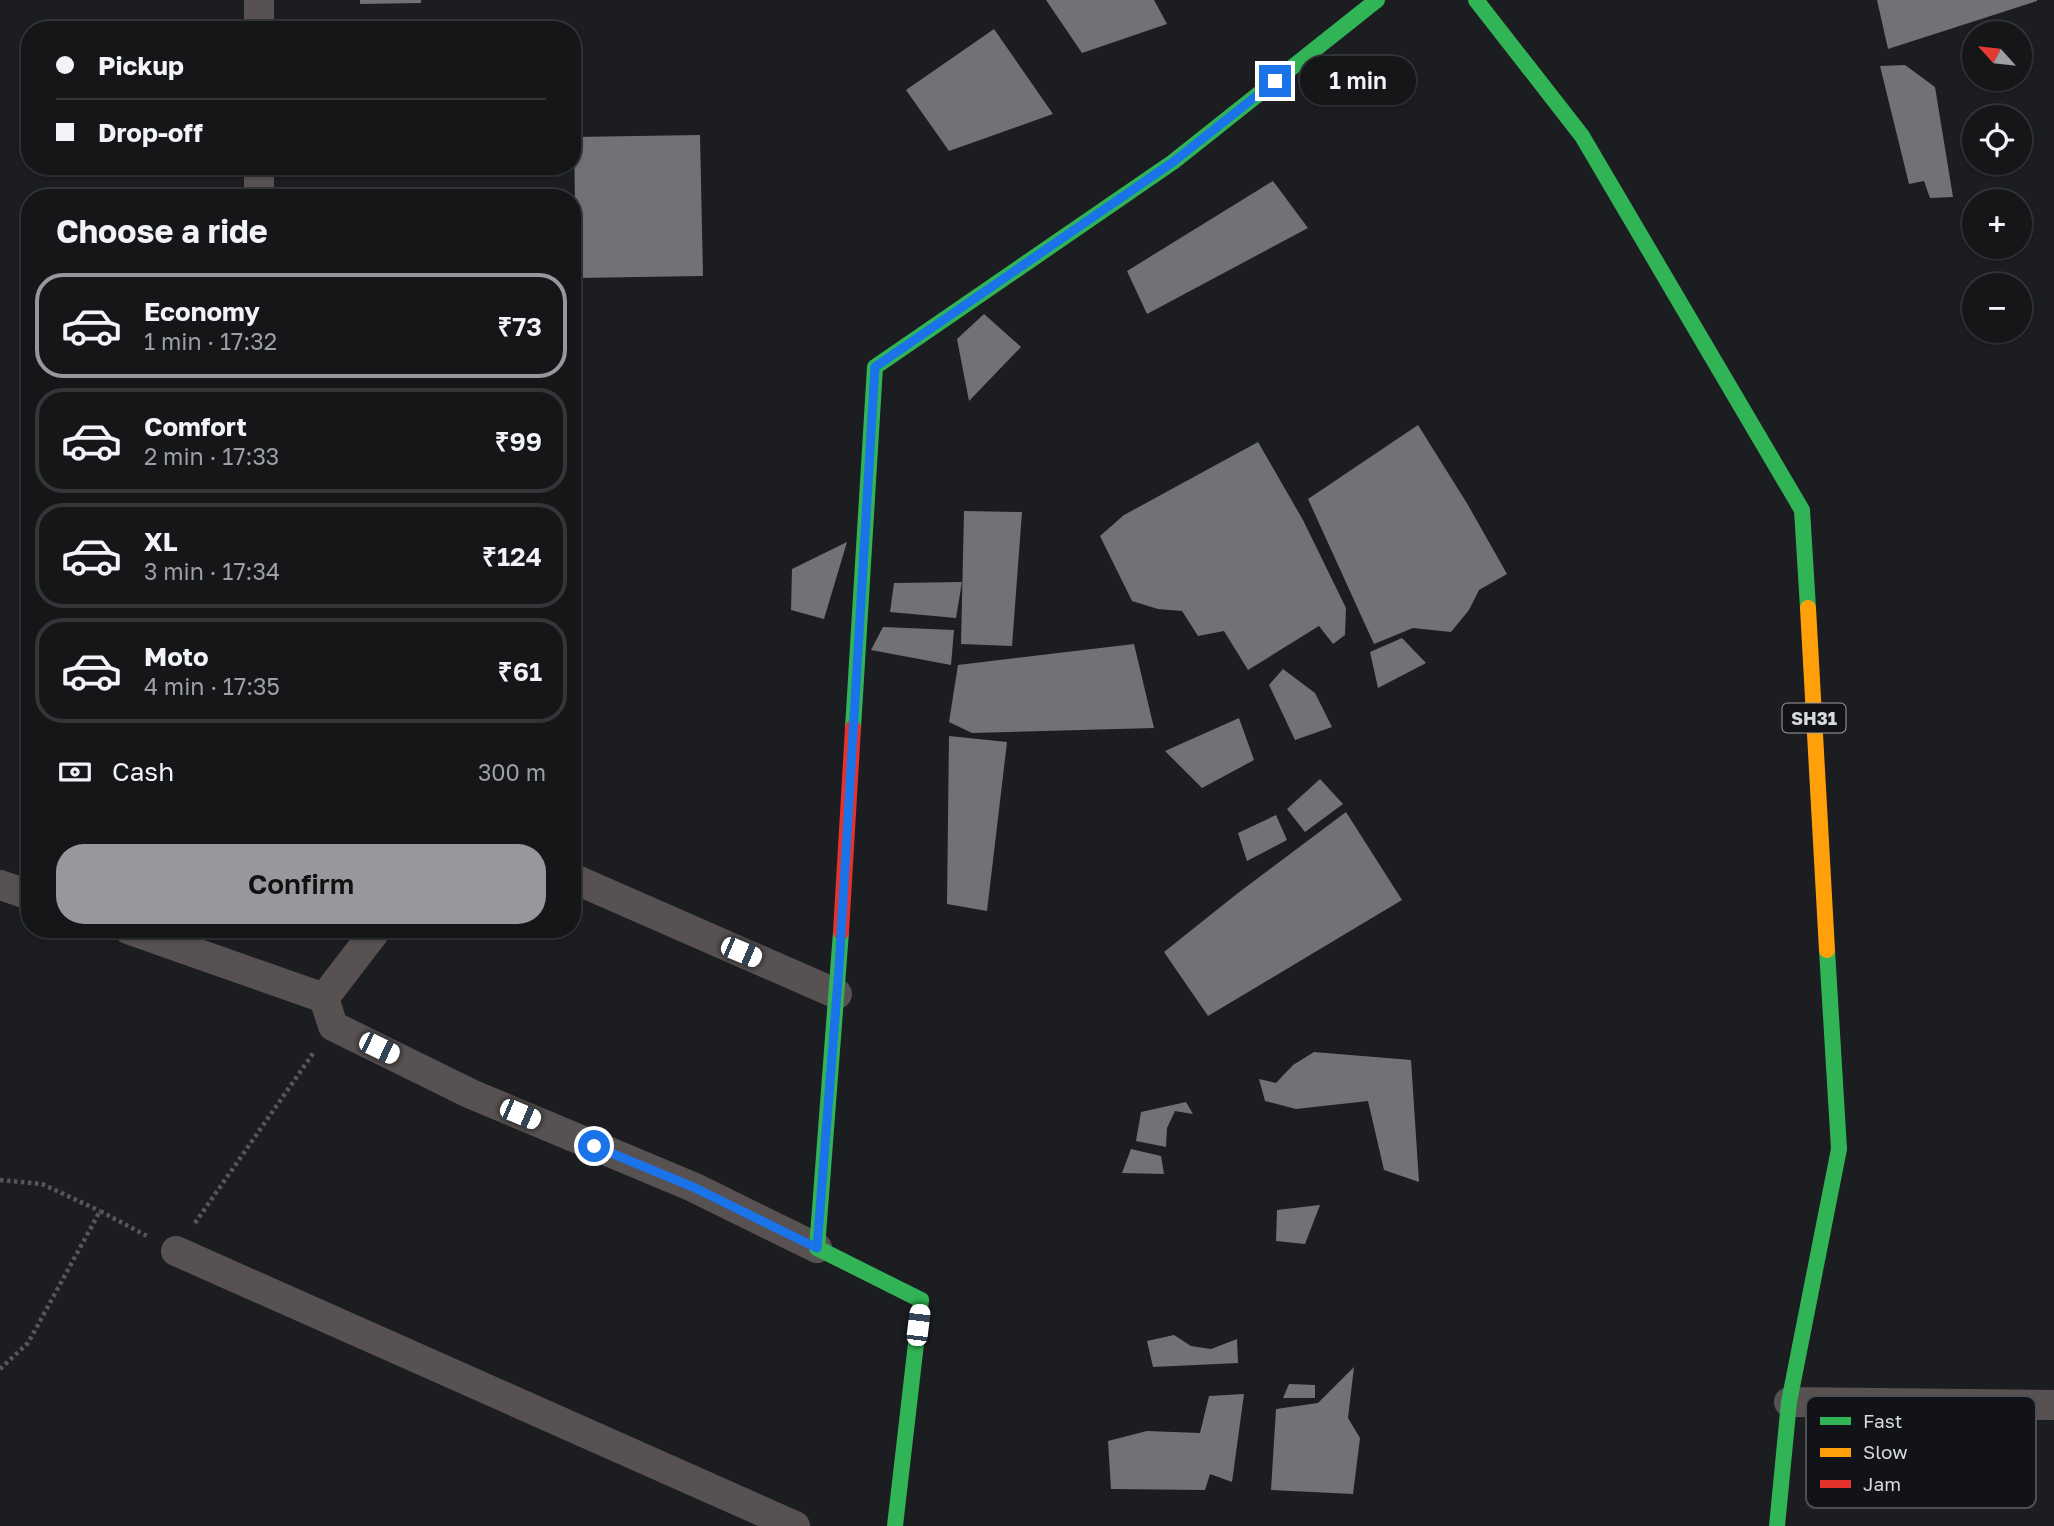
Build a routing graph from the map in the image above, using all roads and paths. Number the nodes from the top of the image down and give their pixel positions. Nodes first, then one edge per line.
1 (259, 0) edge
2 (1377, 0) edge
3 (1476, 0) edge
4 (259, 21) edge
5 (581, 882) edge
6 (0, 885) edge
7 (21, 892) edge
8 (150, 938) edge
9 (372, 938) edge
10 (837, 994) junction
11 (328, 1012) junction
12 (0, 1180) edge
13 (100, 1211) junction
14 (817, 1248) junction
15 (176, 1251) junction
16 (0, 1370) edge
17 (1789, 1402) junction
18 (1806, 1402) edge
19 (2036, 1405) edge
20 (2054, 1405) edge
21 (795, 1526) edge
22 (895, 1526) edge
23 (1777, 1526) edge

1 - 4 street
2 - 10 street
3 - 17 street, SH31
5 - 10 street
6 - 7 street
8 - 11 street
9 - 11 street
10 - 14 street
11 - 14 street
11 - 15 path
12 - 13 path
13 - 15 path
13 - 16 path
14 - 22 street
15 - 21 street
17 - 18 street
17 - 23 street, SH31
19 - 20 street

